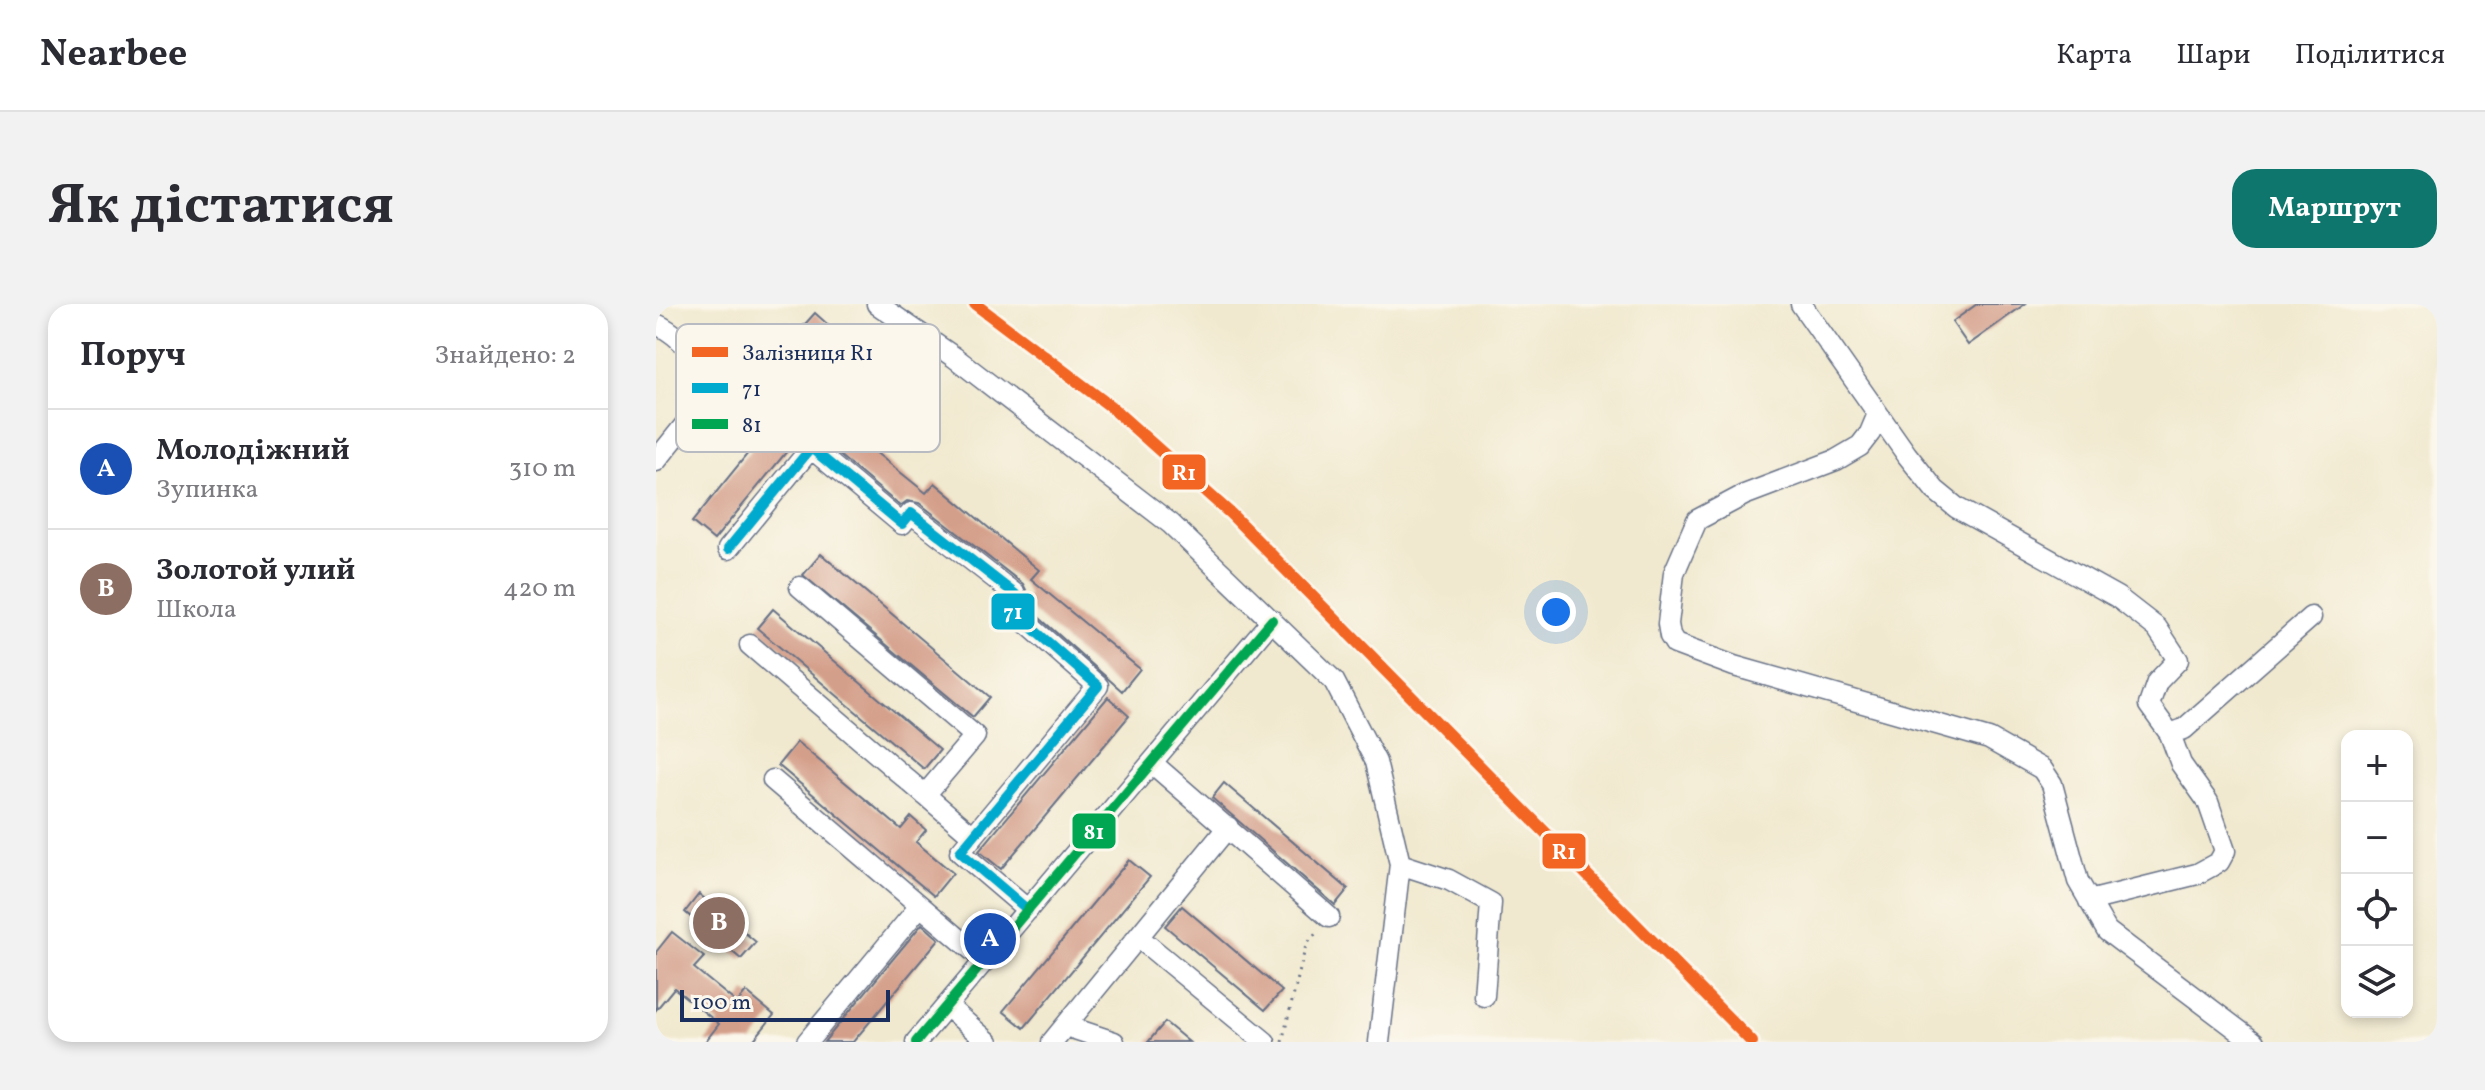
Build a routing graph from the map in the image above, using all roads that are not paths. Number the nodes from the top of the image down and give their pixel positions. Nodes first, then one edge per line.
1 (877, 304) edge
2 (1801, 304) edge
3 (906, 324) edge
4 (940, 347) edge
5 (1878, 414) junction
6 (676, 436) edge
7 (808, 452) edge
8 (816, 452) edge
9 (656, 461) edge
10 (728, 549) dead end
11 (800, 587) dead end
12 (2311, 617) dead end
13 (1272, 620) junction
14 (750, 645) dead end
15 (2170, 734) junction
16 (1152, 763) junction
17 (773, 780) dead end
18 (925, 795) junction
19 (1228, 827) junction
20 (973, 836) junction
21 (1400, 864) junction
22 (2089, 901) junction
23 (920, 906) junction
24 (1028, 910) junction
25 (1329, 917) road end
26 (1138, 937) junction
27 (985, 961) junction
28 (1484, 996) dead end
29 (947, 1006) junction
30 (1066, 1026) junction
31 (807, 1042) edge
32 (916, 1042) edge
33 (988, 1042) edge
34 (1052, 1042) edge
35 (1114, 1042) edge
36 (1265, 1042) edge
37 (1379, 1042) edge
38 (2254, 1042) edge

1 - 3 street
2 - 5 street
4 - 13 street
5 - 15 street
5 - 22 street
6 - 9 street
7 - 10 street
8 - 20 street
11 - 18 street
12 - 15 street
13 - 16 street
13 - 21 street
14 - 18 street
15 - 22 street
16 - 19 street
16 - 24 street
17 - 23 street
18 - 20 street
19 - 25 street
19 - 26 street
20 - 24 street
21 - 28 street
21 - 37 street
22 - 38 street
23 - 27 street
23 - 31 street
24 - 27 street
26 - 30 street
26 - 36 street
27 - 29 street
29 - 32 street
29 - 33 street
30 - 34 street
30 - 35 street

